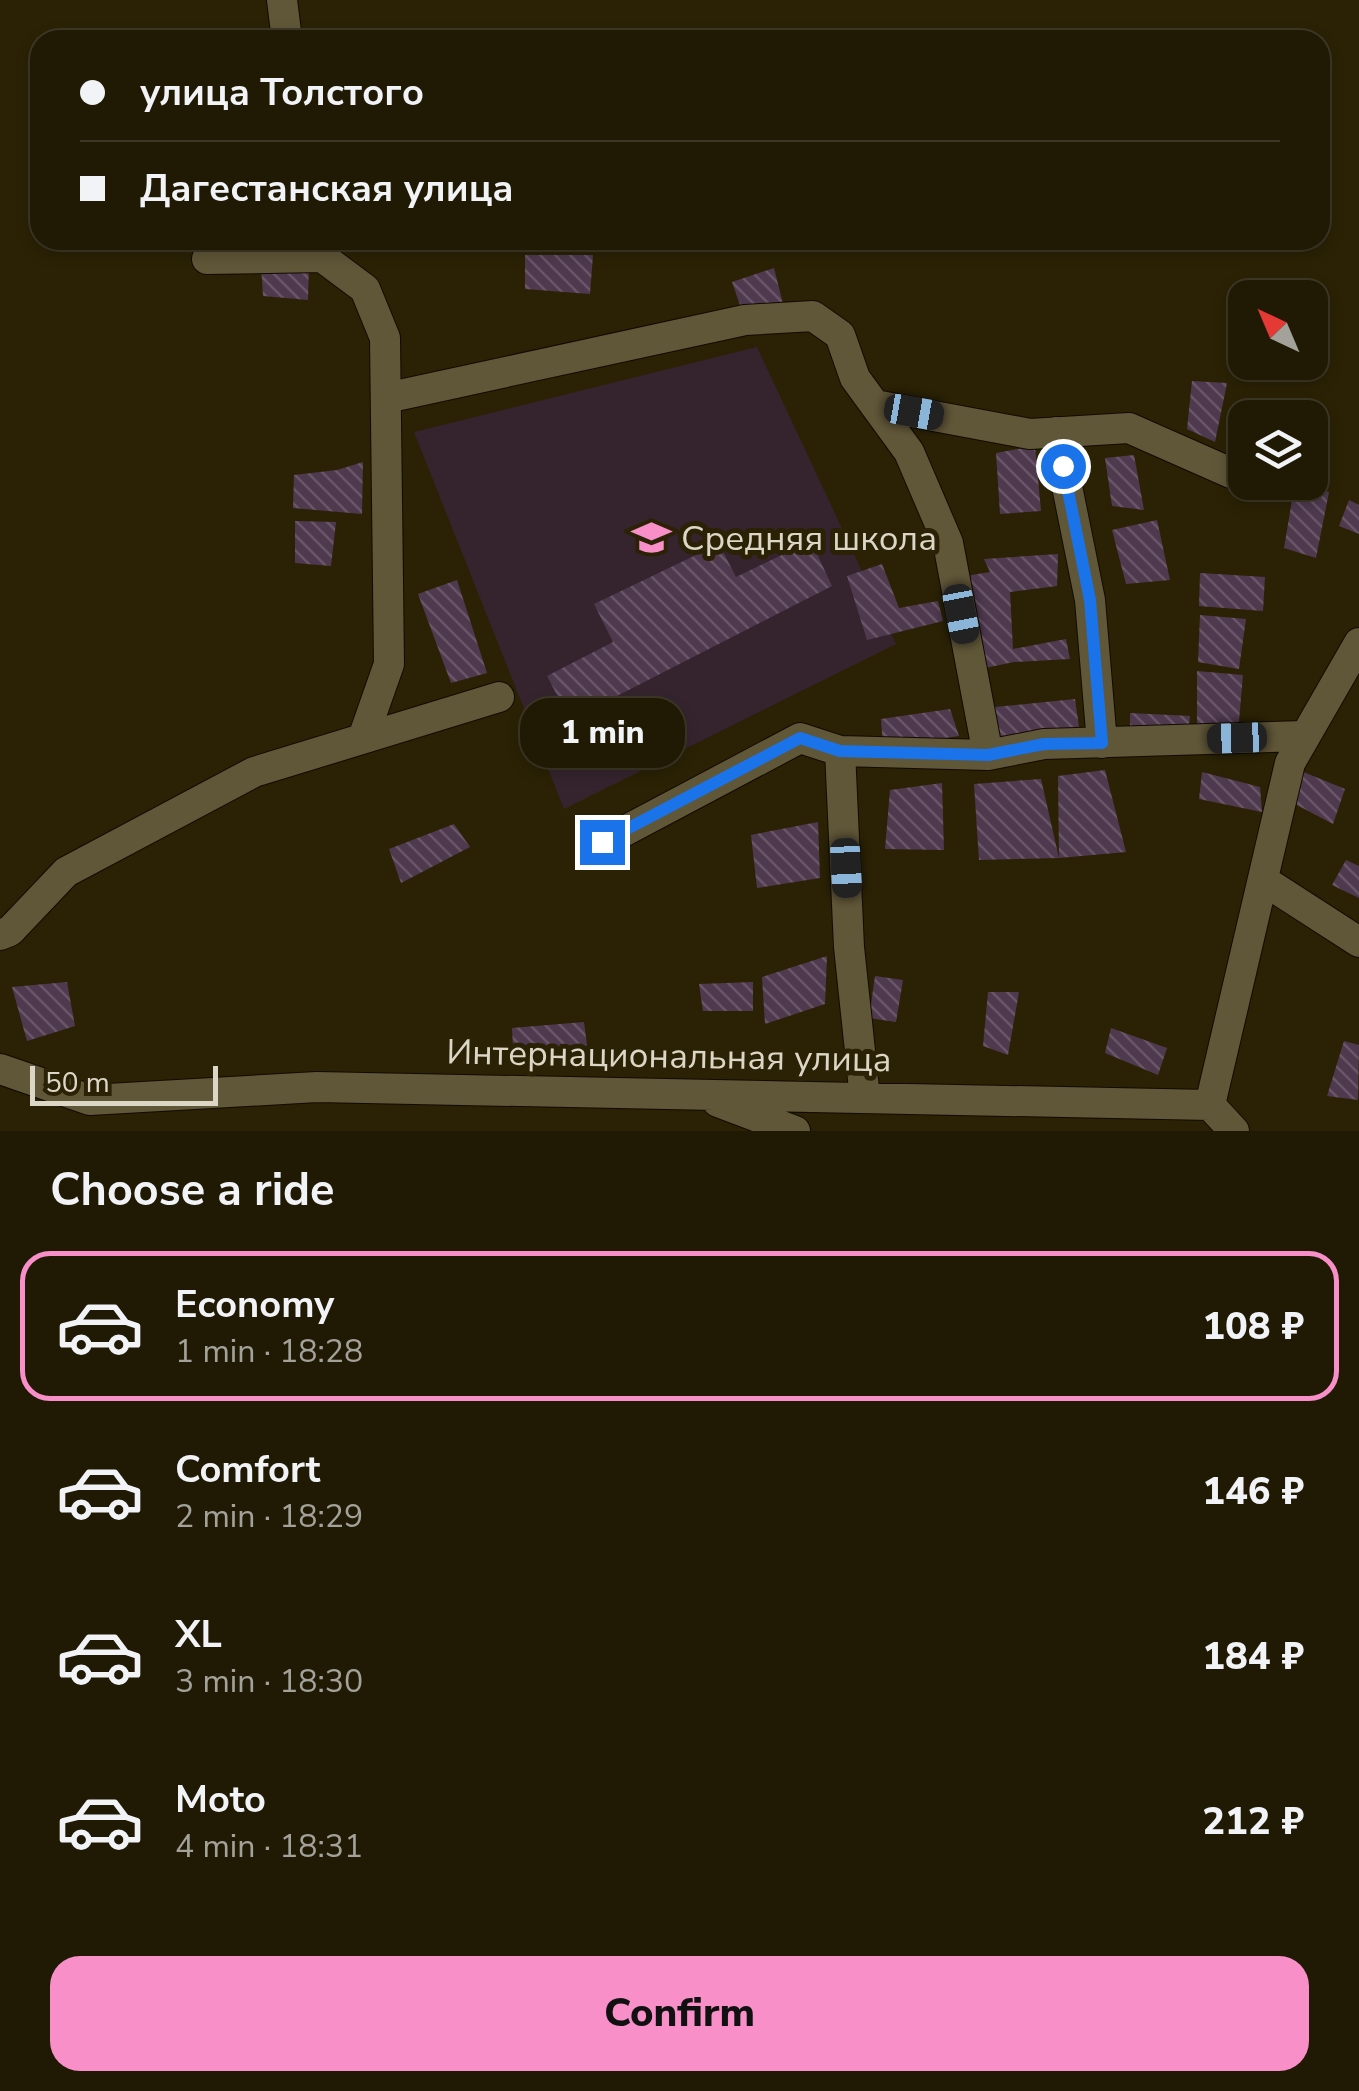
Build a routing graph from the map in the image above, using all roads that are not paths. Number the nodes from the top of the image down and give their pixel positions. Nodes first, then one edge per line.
1 (282, 0) edge
2 (285, 30) edge
3 (336, 250) edge
4 (208, 258) dead end
5 (343, 271) junction
6 (386, 398) junction
7 (875, 405) junction
8 (1056, 432) junction
9 (1228, 472) edge
10 (1359, 642) edge
11 (499, 697) dead end
12 (1305, 736) junction
13 (362, 738) junction
14 (1102, 743) junction
15 (840, 751) junction
16 (988, 755) junction
17 (602, 842) dead end
18 (1263, 880) junction
19 (0, 935) edge
20 (1359, 942) edge
21 (0, 1070) edge
22 (698, 1094) junction
23 (865, 1098) junction
24 (1210, 1105) junction
25 (1131, 1117) edge
26 (795, 1131) edge
27 (1234, 1131) edge

1 - 2 street
3 - 5 street
4 - 5 street
5 - 6 street
6 - 7 street
6 - 13 street
7 - 8 street
7 - 16 street
8 - 9 street
8 - 14 street
10 - 12 street
11 - 13 street
12 - 14 street
12 - 18 street
13 - 19 street
14 - 16 street
15 - 16 street
15 - 17 street
15 - 23 street
18 - 20 street
18 - 24 street
21 - 22 street, Интернациональная улица
22 - 23 street, Интернациональная улица
22 - 26 street
23 - 25 street, Интернациональная улица
24 - 25 street, Интернациональная улица
24 - 27 street

